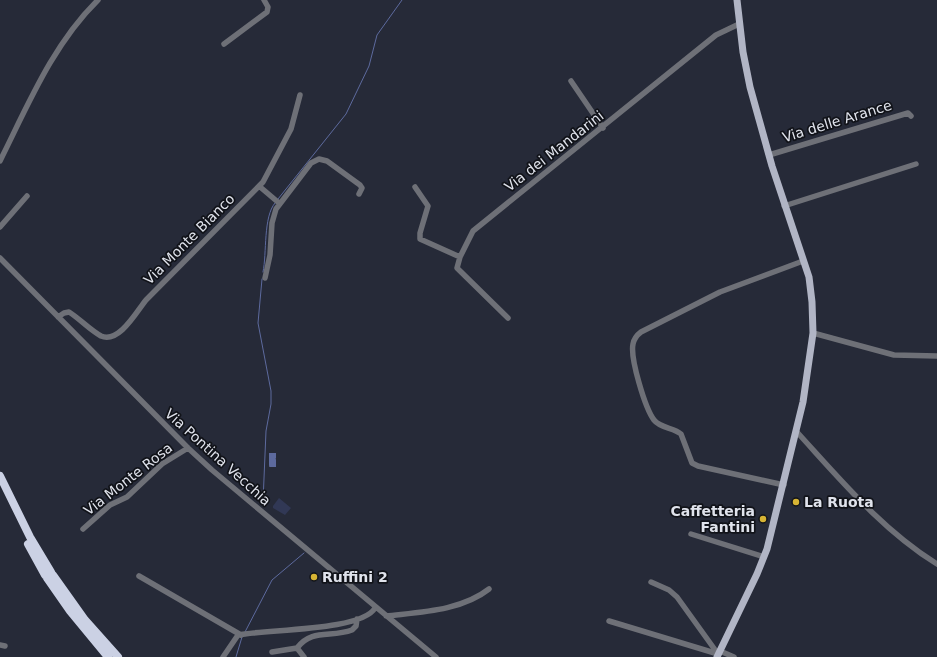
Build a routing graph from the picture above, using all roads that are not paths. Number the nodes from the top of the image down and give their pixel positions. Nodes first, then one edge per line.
1 (98, 0) edge
2 (264, 0) edge
3 (737, 0) edge
4 (739, 24) junction
5 (224, 44) dead end
6 (572, 81) dead end
7 (300, 95) dead end
8 (911, 116) dead end
9 (603, 128) junction
10 (769, 155) junction
11 (0, 160) edge
12 (916, 164) dead end
13 (259, 186) junction
14 (415, 187) dead end
15 (359, 194) dead end
16 (27, 196) dead end
17 (279, 202) junction
18 (784, 206) junction
19 (0, 227) edge
20 (460, 257) junction
21 (0, 258) edge
22 (803, 261) junction
23 (265, 278) dead end
24 (58, 317) junction
25 (508, 318) dead end
26 (813, 333) junction
27 (937, 356) edge
28 (796, 431) junction
29 (188, 448) junction
30 (0, 476) edge
31 (784, 485) junction
32 (0, 488) edge
33 (83, 529) dead end
34 (690, 534) dead end
35 (28, 539) junction
36 (764, 557) junction
37 (937, 557) edge
38 (937, 563) edge
39 (49, 575) junction
40 (138, 576) dead end
41 (651, 582) dead end
42 (489, 589) dead end
43 (375, 608) junction
44 (386, 616) junction
45 (357, 619) junction
46 (609, 621) dead end
47 (241, 635) junction
48 (297, 648) junction
49 (272, 652) dead end
50 (718, 654) edge
51 (108, 657) edge
52 (118, 657) edge
53 (223, 657) edge
54 (304, 657) edge
55 (436, 657) edge
56 (734, 657) edge

1 - 11 street
2 - 5 street
3 - 4 main road
4 - 9 street, Via dei Mandarini
4 - 10 main road
6 - 9 street
7 - 13 street, Via Monte Bianco
8 - 10 street, Via delle Arance
9 - 20 street, Via dei Mandarini
10 - 18 main road
12 - 18 street
13 - 17 street
13 - 24 street, Via Monte Bianco
14 - 20 street
15 - 17 street
16 - 19 street
17 - 23 street
18 - 22 main road
20 - 25 street
21 - 24 street, Via Pontina Vecchia
22 - 26 main road
22 - 31 street
24 - 29 street, Via Pontina Vecchia
26 - 27 street
26 - 28 main road
28 - 31 main road
28 - 38 street
29 - 33 street, Via Monte Rosa
29 - 43 street, Via Pontina Vecchia
30 - 35 highway
31 - 36 main road
32 - 35 highway
34 - 36 street
35 - 39 highway
36 - 50 main road
37 - 38 street
39 - 51 highway
39 - 52 highway
40 - 47 street
41 - 50 street
42 - 44 street
43 - 44 street, Via Pontina Vecchia
43 - 45 street
44 - 55 street, Via Pontina Vecchia
45 - 47 street
45 - 48 street
46 - 50 street
47 - 53 street
48 - 49 street
48 - 54 street
50 - 56 street

